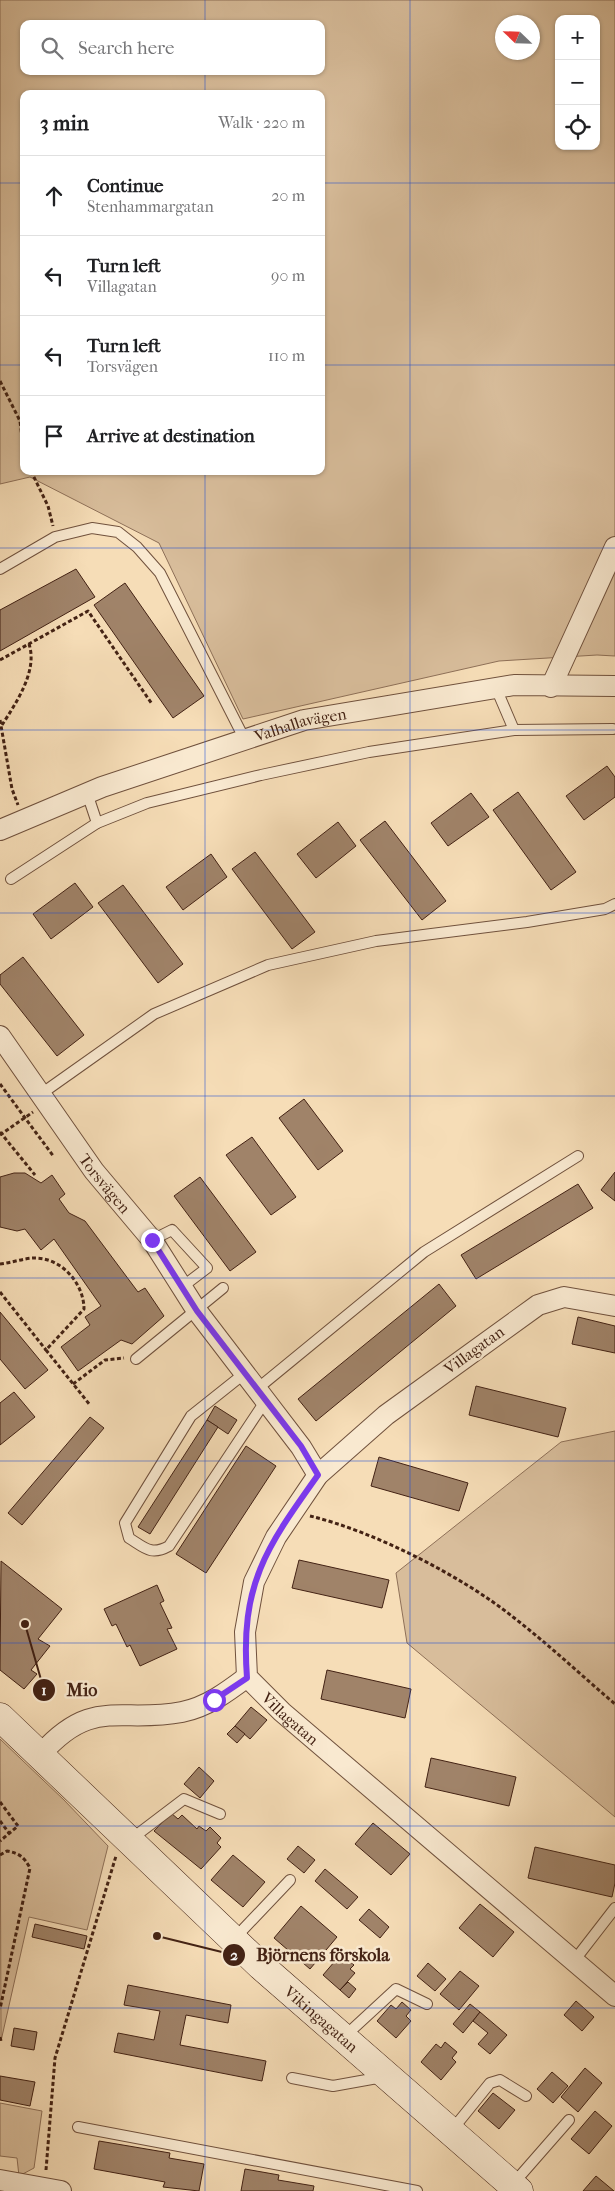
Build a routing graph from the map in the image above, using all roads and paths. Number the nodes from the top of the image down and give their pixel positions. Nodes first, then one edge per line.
1 (0, 381) edge
2 (20, 421) edge
3 (32, 475) edge
4 (55, 537) junction
5 (615, 547) edge
6 (0, 569) edge
7 (29, 644) junction
8 (0, 660) edge
9 (615, 686) edge
10 (551, 687) junction
11 (496, 688) junction
12 (152, 704) dead end
13 (0, 720) edge
14 (1, 725) junction
15 (613, 729) dead end
16 (514, 730) junction
17 (245, 740) junction
18 (87, 793) junction
19 (23, 820) junction
20 (97, 822) junction
21 (0, 830) edge
22 (11, 879) dead end
23 (615, 904) edge
24 (0, 1036) edge
25 (0, 1084) edge
26 (44, 1098) junction
27 (24, 1118) junction
28 (0, 1133) edge
29 (578, 1156) dead end
30 (54, 1157) dead end
31 (35, 1174) dead end
32 (152, 1240) junction
33 (0, 1264) edge
34 (182, 1287) junction
35 (223, 1288) dead end
36 (0, 1292) edge
37 (615, 1306) edge
38 (197, 1311) junction
39 (46, 1350) junction
40 (136, 1359) joint
41 (245, 1373) junction
42 (73, 1384) junction
43 (261, 1395) junction
44 (90, 1405) dead end
45 (318, 1475) junction
46 (292, 1512) junction
47 (247, 1678) junction
48 (615, 1704) edge
49 (0, 1717) edge
50 (41, 1754) junction
51 (0, 1802) edge
52 (220, 1814) dead end
53 (0, 1821) edge
54 (9, 1833) junction
55 (126, 1837) junction
56 (0, 1840) edge
57 (0, 1855) edge
58 (290, 1880) dead end
59 (615, 1908) edge
60 (234, 1940) junction
61 (574, 1961) junction
62 (615, 1996) edge
63 (427, 2004) dead end
64 (0, 2009) edge
65 (343, 2038) junction
66 (389, 2076) junction
67 (292, 2078) dead end
68 (526, 2096) dead end
69 (569, 2120) dead end
70 (78, 2127) dead end
71 (451, 2131) junction
72 (0, 2180) edge
73 (515, 2188) edge
74 (53, 2189) edge
75 (416, 2191) edge

1 - 2 path
3 - 4 path
4 - 6 lane
4 - 17 lane
5 - 10 street
7 - 8 path
7 - 12 path
7 - 14 path
9 - 10 street, Valhallavägen
10 - 11 street, Valhallavägen
11 - 16 lane
11 - 17 street, Valhallavägen
13 - 14 path
14 - 19 path
15 - 16 lane
16 - 20 lane
17 - 18 street, Valhallavägen
18 - 19 street, Valhallavägen
18 - 20 lane
19 - 21 street, Valhallavägen
20 - 22 lane
23 - 26 lane
24 - 26 street, Torsvägen
25 - 27 path
26 - 27 path
26 - 32 street, Torsvägen
27 - 28 path
27 - 30 path
28 - 31 path
29 - 43 lane
32 - 34 street, Torsvägen
32 - 34 lane
33 - 39 path
34 - 38 street, Torsvägen
35 - 38 lane
36 - 39 path
37 - 45 street, Villagatan
38 - 40 lane
38 - 41 street, Torsvägen
39 - 42 path
40 - 42 path
41 - 43 street, Torsvägen
41 - 43 lane
42 - 44 path
43 - 45 street, Torsvägen
45 - 46 street, Villagatan
46 - 47 street, Villagatan
46 - 48 path
47 - 50 street
47 - 61 street, Villagatan
49 - 50 street, Vikingagatan
50 - 55 street, Vikingagatan
51 - 54 path
52 - 55 lane
53 - 54 path
54 - 56 path
55 - 60 street, Vikingagatan
55 - 74 path
57 - 64 path
58 - 60 lane
59 - 61 lane
60 - 65 street, Vikingagatan
61 - 62 street, Villagatan
63 - 65 lane
65 - 66 street, Vikingagatan
66 - 67 lane
66 - 71 street, Vikingagatan
68 - 71 lane
69 - 73 lane
70 - 75 lane
71 - 73 street, Vikingagatan
72 - 74 street

